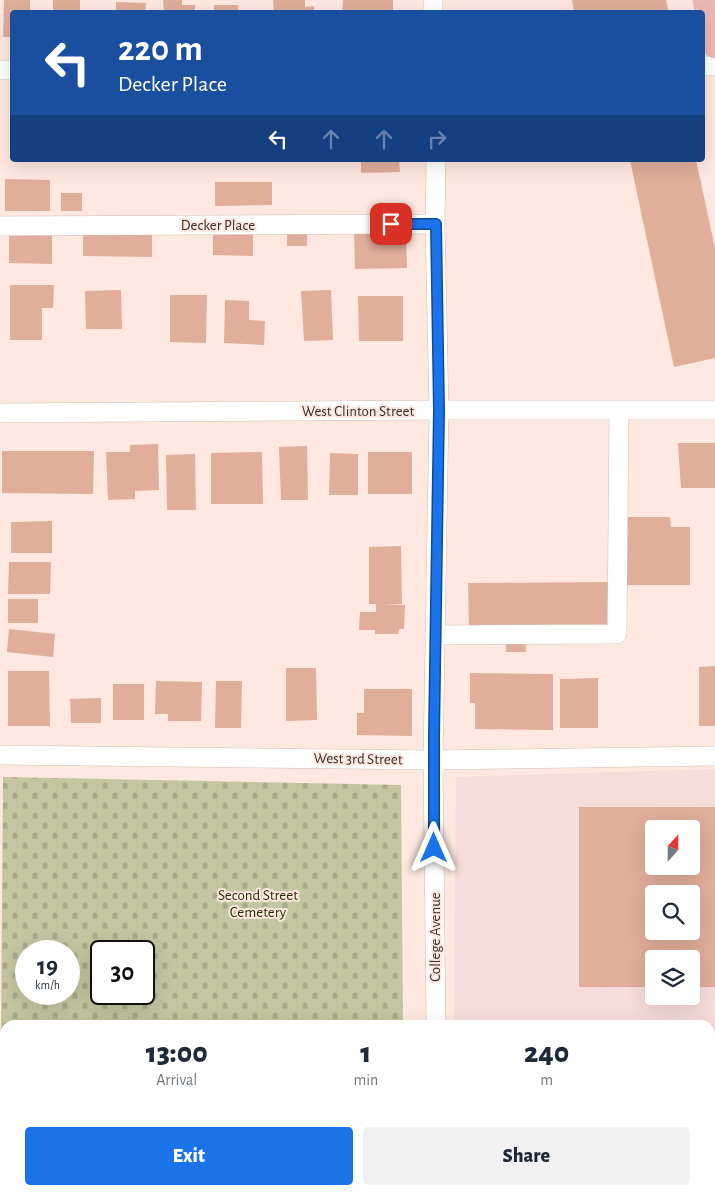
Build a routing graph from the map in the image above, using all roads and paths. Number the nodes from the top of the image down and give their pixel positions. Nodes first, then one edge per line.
1 (705, 0) edge
2 (715, 46) edge
3 (436, 162) edge
4 (436, 224) junction
5 (0, 226) edge
6 (439, 410) junction
7 (619, 410) junction
8 (715, 410) edge
9 (0, 413) edge
10 (435, 635) junction
11 (0, 755) edge
12 (715, 756) edge
13 (433, 760) junction
14 (436, 1020) edge
15 (271, 1195) edge
16 (437, 1195) edge

1 - 2 main road
3 - 4 street, College Avenue
4 - 5 street, Decker Place
4 - 6 street, College Avenue
6 - 7 street, West Clinton Street
6 - 9 street, West Clinton Street
6 - 10 street, College Avenue
7 - 8 street, West Clinton Street
7 - 10 street
10 - 13 street, College Avenue
11 - 13 street, West 3rd Street
12 - 13 street, West 3rd Street
13 - 14 street, College Avenue
15 - 16 street

